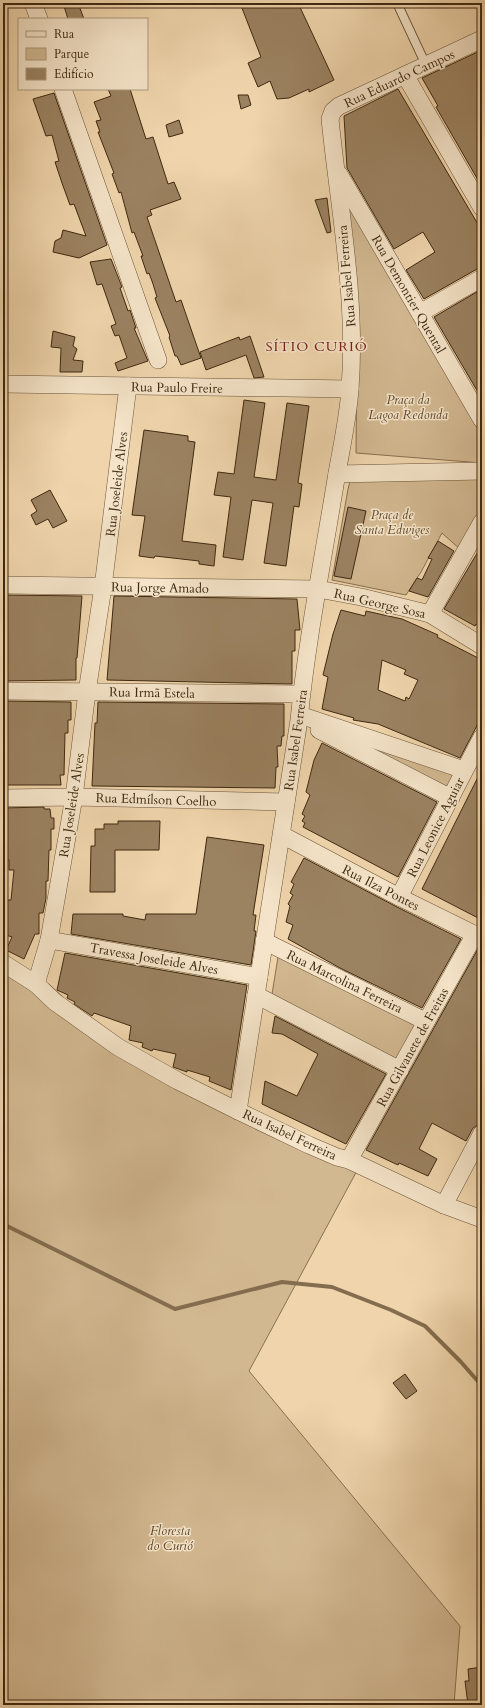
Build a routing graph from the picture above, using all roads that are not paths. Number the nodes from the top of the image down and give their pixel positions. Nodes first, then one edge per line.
1 (33, 3) edge
2 (397, 3) edge
3 (39, 18) edge
4 (482, 39) edge
5 (426, 65) junction
6 (405, 75) junction
7 (63, 90) edge
8 (339, 106) joint
9 (335, 167) junction
10 (482, 208) edge
11 (482, 278) edge
12 (420, 313) junction
13 (158, 360) dead end
14 (3, 384) edge
15 (128, 386) junction
16 (350, 389) junction
17 (482, 420) edge
18 (482, 471) edge
19 (337, 474) junction
20 (482, 522) edge
21 (3, 585) edge
22 (104, 587) junction
23 (318, 589) junction
24 (430, 614) junction
25 (482, 646) edge
26 (3, 691) edge
27 (87, 692) junction
28 (301, 694) junction
29 (299, 717) junction
30 (482, 737) edge
31 (464, 770) junction
32 (74, 797) junction
33 (3, 798) edge
34 (451, 798) junction
35 (286, 802) junction
36 (282, 834) junction
37 (399, 897) junction
38 (478, 936) edge
39 (49, 940) junction
40 (264, 941) junction
41 (3, 963) edge
42 (259, 977) junction
43 (36, 984) junction
44 (256, 995) junction
45 (425, 1021) junction
46 (400, 1070) junction
47 (238, 1111) junction
48 (482, 1133) edge
49 (349, 1160) junction
50 (444, 1205) junction
51 (482, 1219) edge

1 - 3 street
2 - 5 lane
4 - 5 street, Rua Eduardo Campos
5 - 6 street, Rua Eduardo Campos
6 - 8 street, Rua Eduardo Campos
6 - 10 street
7 - 13 street
8 - 9 street, Rua Isabel Ferreira
9 - 12 street, Rua Demontier Quental
9 - 16 street, Rua Isabel Ferreira
11 - 12 street
12 - 17 street, Rua Demontier Quental
14 - 15 street, Rua Paulo Freire
15 - 16 street, Rua Paulo Freire
15 - 22 street, Rua Joseleide Alves
16 - 19 street, Rua Isabel Ferreira
18 - 19 street
19 - 23 street, Rua Isabel Ferreira
20 - 24 street
21 - 22 street, Rua Jorge Amado
22 - 23 street, Rua Jorge Amado
22 - 27 street, Rua Joseleide Alves
23 - 24 street, Rua George Sosa
23 - 28 street, Rua Isabel Ferreira
24 - 25 street, Rua George Sosa
26 - 27 street, Rua Irmã Estela
27 - 28 street, Rua Irmã Estela
27 - 32 street, Rua Joseleide Alves
28 - 29 street, Rua Isabel Ferreira
29 - 31 street
29 - 34 street
29 - 35 street, Rua Isabel Ferreira
30 - 31 street, Rua Leonice Aguiar
31 - 34 street, Rua Leonice Aguiar
32 - 33 street, Rua Edmílson Coelho
32 - 35 street, Rua Edmílson Coelho
32 - 39 street, Rua Joseleide Alves
34 - 37 street, Rua Leonice Aguiar
35 - 36 street, Rua Isabel Ferreira
36 - 37 street, Rua Ilza Pontes
36 - 40 street, Rua Isabel Ferreira
37 - 38 street, Rua Ilza Pontes
38 - 45 street, Rua Gilvanete de Freitas
39 - 42 street, Travessa Joseleide Alves
39 - 43 street, Rua Joseleide Alves
40 - 42 street, Rua Isabel Ferreira
40 - 45 street, Rua Marcolina Ferreira
41 - 43 street
42 - 44 street, Rua Isabel Ferreira
43 - 47 street
44 - 46 street
44 - 47 street, Rua Isabel Ferreira
45 - 46 street, Rua Gilvanete de Freitas
46 - 49 street, Rua Gilvanete de Freitas
47 - 49 street, Rua Isabel Ferreira
48 - 50 street
49 - 50 street, Rua Isabel Ferreira
50 - 51 street, Rua Isabel Ferreira

